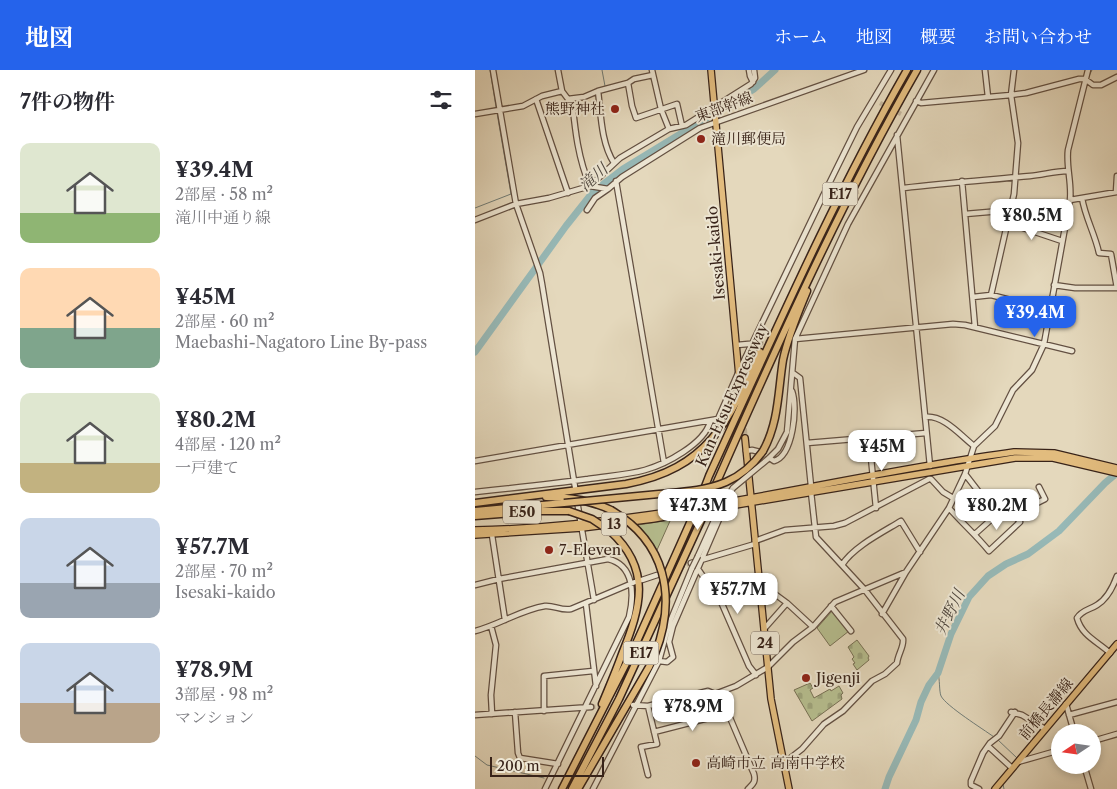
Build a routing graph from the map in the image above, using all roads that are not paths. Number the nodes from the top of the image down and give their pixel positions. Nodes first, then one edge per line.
1 (493, 70) edge
2 (558, 70) edge
3 (711, 70) edge
4 (749, 70) edge
5 (754, 70) edge
6 (864, 70) edge
7 (891, 70) edge
8 (907, 70) edge
9 (917, 70) edge
10 (934, 70) edge
11 (985, 70) edge
12 (1014, 70) edge
13 (1088, 70) edge
14 (652, 73) edge
15 (1117, 78) edge
16 (1085, 79) junction
17 (753, 82) junction
18 (628, 83) junction
19 (562, 91) junction
20 (598, 91) junction
21 (1011, 95) junction
22 (988, 97) junction
23 (536, 99) junction
24 (875, 99) junction
25 (572, 100) junction
26 (916, 101) junction
27 (880, 103) tunnel mouth
28 (661, 109) junction
29 (500, 110) junction
30 (475, 114) edge
31 (715, 114) junction
32 (901, 114) tunnel mouth
33 (907, 118) junction
34 (682, 126) junction
35 (669, 129) junction
36 (897, 135) junction
37 (613, 163) junction
38 (1068, 171) junction
39 (1117, 176) edge
40 (1015, 177) junction
41 (962, 181) junction
42 (616, 182) junction
43 (590, 186) junction
44 (904, 188) junction
45 (606, 189) junction
46 (865, 191) junction
47 (859, 192) tunnel mouth
48 (1117, 192) edge
49 (568, 193) junction
50 (832, 195) tunnel mouth
51 (823, 196) junction
52 (1082, 198) junction
53 (1070, 200) junction
54 (516, 204) junction
55 (587, 210) dead end
56 (1012, 210) junction
57 (965, 214) junction
58 (475, 220) edge
59 (1009, 223) junction
60 (829, 236) junction
61 (1062, 241) junction
62 (1054, 285) junction
63 (1117, 288) edge
64 (991, 295) junction
65 (973, 297) junction
66 (1050, 310) junction
67 (779, 321) junction
68 (975, 327) junction
69 (916, 328) junction
70 (794, 340) junction
71 (759, 343) tunnel mouth
72 (753, 344) junction
73 (1044, 344) junction
74 (737, 345) junction
75 (1072, 350) dead end
76 (739, 371) junction
77 (793, 373) junction
78 (740, 387) dead end
79 (925, 417) junction
80 (710, 422) junction
81 (658, 430) junction
82 (926, 433) junction
83 (745, 438) tunnel mouth
84 (869, 438) junction
85 (807, 444) junction
86 (568, 445) junction
87 (974, 446) junction
88 (746, 451) junction
89 (766, 456) junction
90 (475, 461) edge
91 (969, 462) junction
92 (664, 463) junction
93 (1095, 465) junction
94 (930, 466) junction
95 (1117, 468) edge
96 (1117, 473) edge
97 (965, 474) junction
98 (873, 478) junction
99 (575, 480) junction
100 (1039, 487) dead end
101 (575, 488) dead end
102 (811, 489) junction
103 (475, 492) edge
104 (953, 498) junction
105 (509, 499) junction
106 (751, 499) junction
107 (577, 501) dead end
108 (475, 503) edge
109 (876, 508) junction
110 (949, 508) junction
111 (723, 510) dead end
112 (475, 511) edge
113 (996, 514) junction
114 (475, 516) edge
115 (1017, 518) junction
116 (581, 525) junction
117 (816, 527) junction
118 (475, 530) edge
119 (975, 534) junction
120 (475, 535) edge
121 (492, 535) junction
122 (755, 542) junction
123 (919, 552) junction
124 (700, 557) junction
125 (588, 562) junction
126 (842, 565) junction
127 (694, 567) junction
128 (906, 572) junction
129 (657, 575) dead end
130 (1117, 576) edge
131 (499, 578) junction
132 (642, 580) dead end
133 (633, 583) junction
134 (475, 585) edge
135 (760, 586) junction
136 (865, 590) junction
137 (594, 600) junction
138 (787, 603) junction
139 (586, 604) junction
140 (831, 606) junction
141 (882, 614) junction
142 (505, 620) junction
143 (491, 626) junction
144 (813, 627) junction
145 (764, 629) junction
146 (475, 631) edge
147 (851, 631) dead end
148 (1117, 644) edge
149 (1110, 653) junction
150 (659, 661) junction
151 (768, 667) junction
152 (593, 671) junction
153 (756, 675) junction
154 (596, 687) junction
155 (721, 692) junction
156 (1117, 702) edge
157 (1066, 704) junction
158 (635, 706) junction
159 (648, 706) junction
160 (588, 707) junction
161 (544, 711) junction
162 (515, 712) junction
163 (728, 713) junction
164 (492, 714) junction
165 (475, 715) edge
166 (1069, 715) junction
167 (1072, 724) edge
168 (1045, 729) junction
169 (654, 732) junction
170 (1117, 734) edge
171 (1101, 739) edge
172 (586, 744) junction
173 (988, 746) junction
174 (1051, 753) edge
175 (1017, 762) junction
176 (784, 763) junction
177 (558, 764) junction
178 (1012, 768) junction
179 (1087, 774) edge
180 (648, 775) dead end
181 (970, 787) edge
182 (545, 789) edge
183 (562, 789) edge
184 (572, 789) edge
185 (578, 789) edge
186 (593, 789) edge
187 (747, 789) edge
188 (789, 789) edge
189 (979, 789) edge
190 (995, 789) edge
191 (1091, 789) edge

1 - 29 street
2 - 19 street
3 - 31 main road, Isesaki-kaido
4 - 17 street
5 - 17 street
6 - 31 street, 東部幹線
7 - 24 street
8 - 67 highway, Kan-Etsu Expressway / E17
9 - 60 highway, Kan-Etsu Expressway / E17
10 - 26 street
11 - 22 street
12 - 21 street
13 - 16 street
14 - 18 street
14 - 28 street
15 - 16 street
16 - 21 street
16 - 38 street
17 - 31 street
18 - 20 street
18 - 28 street
19 - 23 street
19 - 25 street
20 - 25 street
20 - 37 street
21 - 22 street
21 - 40 street
22 - 26 street
23 - 29 street
23 - 49 street
24 - 27 street
24 - 51 street
25 - 43 street
26 - 33 street
28 - 34 street
28 - 35 street
29 - 30 street
29 - 54 street
31 - 34 street
31 - 42 street, 東部幹線
31 - 74 main road, Isesaki-kaido
32 - 33 street
33 - 36 street
34 - 35 street
35 - 37 street
36 - 44 street
36 - 46 street
37 - 43 street
38 - 40 street
38 - 53 street
39 - 48 street
40 - 41 street
40 - 56 street
41 - 44 street
41 - 57 street
42 - 45 street, 東部幹線
42 - 81 street
43 - 45 street
43 - 49 street
44 - 69 street
45 - 55 street, 東部幹線
46 - 47 street
46 - 70 street
48 - 52 street
49 - 54 street
50 - 51 street
51 - 72 street
52 - 53 street
52 - 63 street
53 - 61 street
54 - 58 street
54 - 86 street
56 - 57 street
56 - 59 street
57 - 65 street
59 - 61 street
59 - 64 street
60 - 89 highway
60 - 184 highway, Kan-Etsu Expressway / E17, bridge
61 - 62 street
62 - 63 street
62 - 66 street
64 - 65 street
64 - 66 street
65 - 68 street
66 - 73 street
67 - 105 highway
67 - 172 highway, Kan-Etsu Expressway / E17, bridge
68 - 69 street
68 - 73 street
69 - 70 street
69 - 79 street
70 - 77 street
71 - 72 street
72 - 74 street
72 - 76 street
73 - 75 street
73 - 87 street
74 - 76 main road, Isesaki-kaido
76 - 78 main road, Isesaki-kaido
76 - 80 street
77 - 85 street
77 - 89 street
79 - 82 street
79 - 87 street
80 - 81 street
80 - 92 street
81 - 86 street
81 - 92 street
82 - 84 street
82 - 94 street
83 - 88 main road, 24
84 - 85 street
84 - 98 street
85 - 102 street
86 - 90 street
86 - 99 street
87 - 91 street
88 - 89 street
88 - 106 main road, 24
89 - 112 highway, E50, bridge
89 - 124 street, bridge
91 - 93 main road, 13
91 - 94 main road, 13
91 - 97 street
91 - 98 main road, 13
92 - 99 street
93 - 95 main road, 13
93 - 96 main road, 13
94 - 98 main road, 13
97 - 104 street
97 - 113 street
98 - 102 main road, 13
98 - 109 street
99 - 101 street
99 - 103 street
100 - 115 street
102 - 106 main road, 13
102 - 117 street
104 - 109 street
104 - 110 street
105 - 108 highway, E50
105 - 185 highway, bridge
106 - 116 main road, 13
106 - 122 main road, 24
107 - 116 street
109 - 117 street
110 - 119 street
110 - 123 street
111 - 124 street
113 - 115 street
113 - 119 street
114 - 172 highway, E50, bridge
115 - 119 street
116 - 118 main road, 13
116 - 121 main road, 13
116 - 125 street
117 - 122 street
117 - 126 street
120 - 121 main road, 13
121 - 131 street
122 - 124 street
122 - 135 main road, 24
123 - 126 street
123 - 128 street
124 - 127 street, bridge
125 - 131 street
125 - 133 street
125 - 137 street
126 - 136 street
127 - 150 street
127 - 150 street
127 - 153 street
128 - 136 street
128 - 141 street
129 - 132 street
130 - 149 street
131 - 134 street
131 - 142 street
133 - 137 street
133 - 154 street
135 - 138 street
135 - 145 main road, 24
136 - 140 street
136 - 141 street
137 - 139 street
138 - 144 street
138 - 145 street
139 - 142 street
139 - 152 street
140 - 144 street
140 - 147 street
141 - 176 street
142 - 143 street
143 - 146 street
143 - 164 street
144 - 151 street
145 - 151 main road, 24
148 - 149 main road, 前橋長瀞線
149 - 157 main road, 前橋長瀞線
150 - 158 street
151 - 153 street
151 - 176 main road, 24
152 - 154 street
152 - 161 street
153 - 155 street
154 - 160 street
155 - 159 street
155 - 163 street
156 - 166 street
157 - 166 street
157 - 168 main road, 前橋長瀞線
158 - 159 street
158 - 186 street
159 - 169 street
160 - 161 street
160 - 177 street
161 - 162 street
162 - 164 street
162 - 177 street
163 - 169 street
163 - 187 street
164 - 165 street
166 - 167 street
168 - 173 street
168 - 175 main road, 前橋長瀞線
169 - 180 street
170 - 171 street
172 - 183 highway, Kan-Etsu Expressway / E17
173 - 178 street
173 - 181 street
174 - 175 street
175 - 178 main road, 前橋長瀞線
176 - 188 main road, 24
177 - 182 street
178 - 190 main road, 前橋長瀞線
179 - 191 street
181 - 189 street

